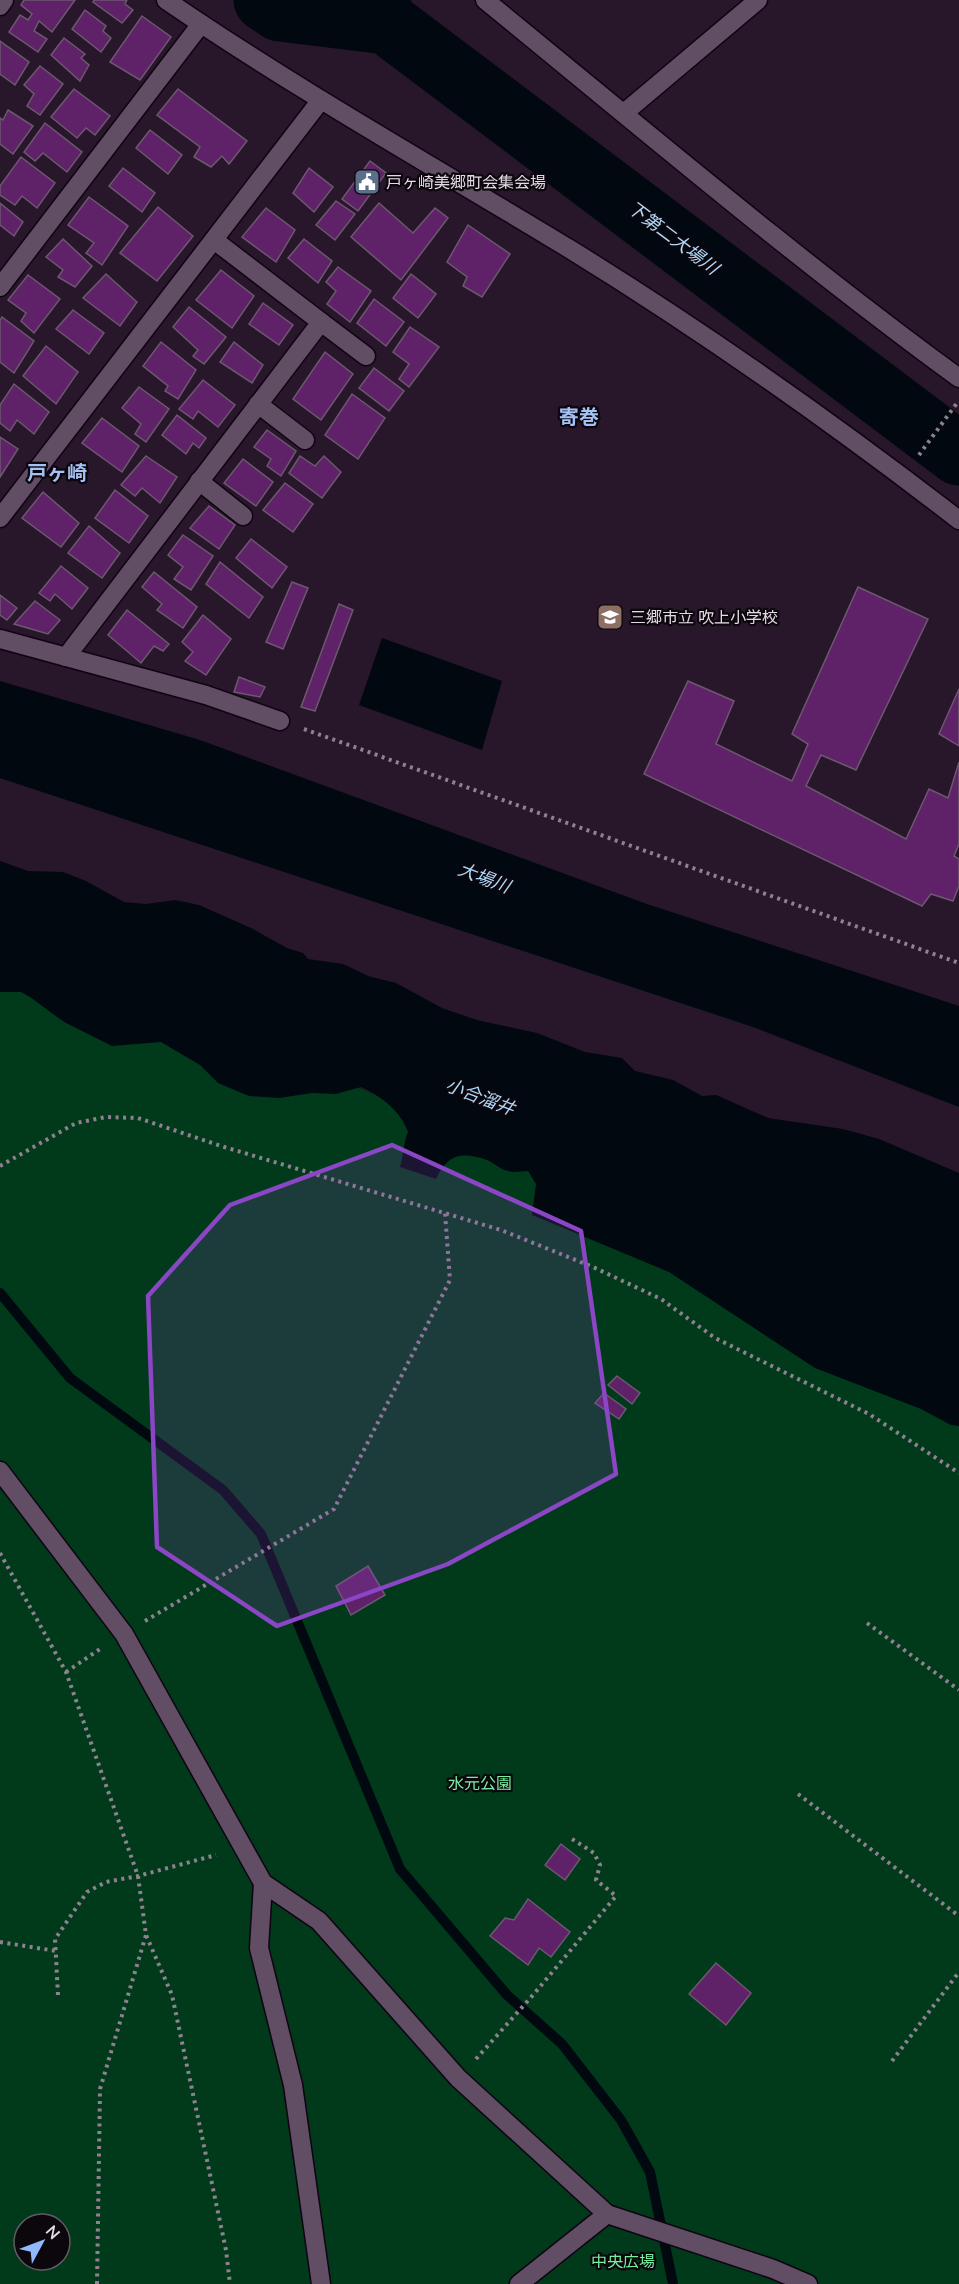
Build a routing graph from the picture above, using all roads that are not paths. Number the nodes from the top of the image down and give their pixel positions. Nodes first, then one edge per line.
1 (4, 0) edge
2 (166, 0) edge
3 (485, 0) edge
4 (759, 0) edge
5 (0, 6) edge
6 (201, 24) junction
7 (321, 100) junction
8 (624, 113) junction
9 (214, 240) junction
10 (0, 287) edge
11 (321, 322) junction
12 (366, 356) dead end
13 (959, 378) edge
14 (258, 404) junction
15 (306, 440) dead end
16 (199, 481) junction
17 (243, 516) dead end
18 (0, 518) edge
19 (959, 520) edge
20 (0, 639) edge
21 (66, 657) junction
22 (280, 721) road end
23 (0, 1471) edge
24 (263, 1883) junction
25 (607, 2214) junction
26 (321, 2284) edge
27 (519, 2284) edge
28 (808, 2284) edge

1 - 5 street
2 - 6 street
3 - 8 street
4 - 8 street
6 - 7 street
6 - 10 street
7 - 9 street
7 - 19 street
8 - 13 street
9 - 11 street
9 - 18 street
11 - 12 street
11 - 14 street
14 - 15 street
14 - 16 street
16 - 17 street
16 - 21 street
20 - 21 street
21 - 22 street
23 - 24 street
24 - 25 street
24 - 26 street
25 - 27 street
25 - 28 street

